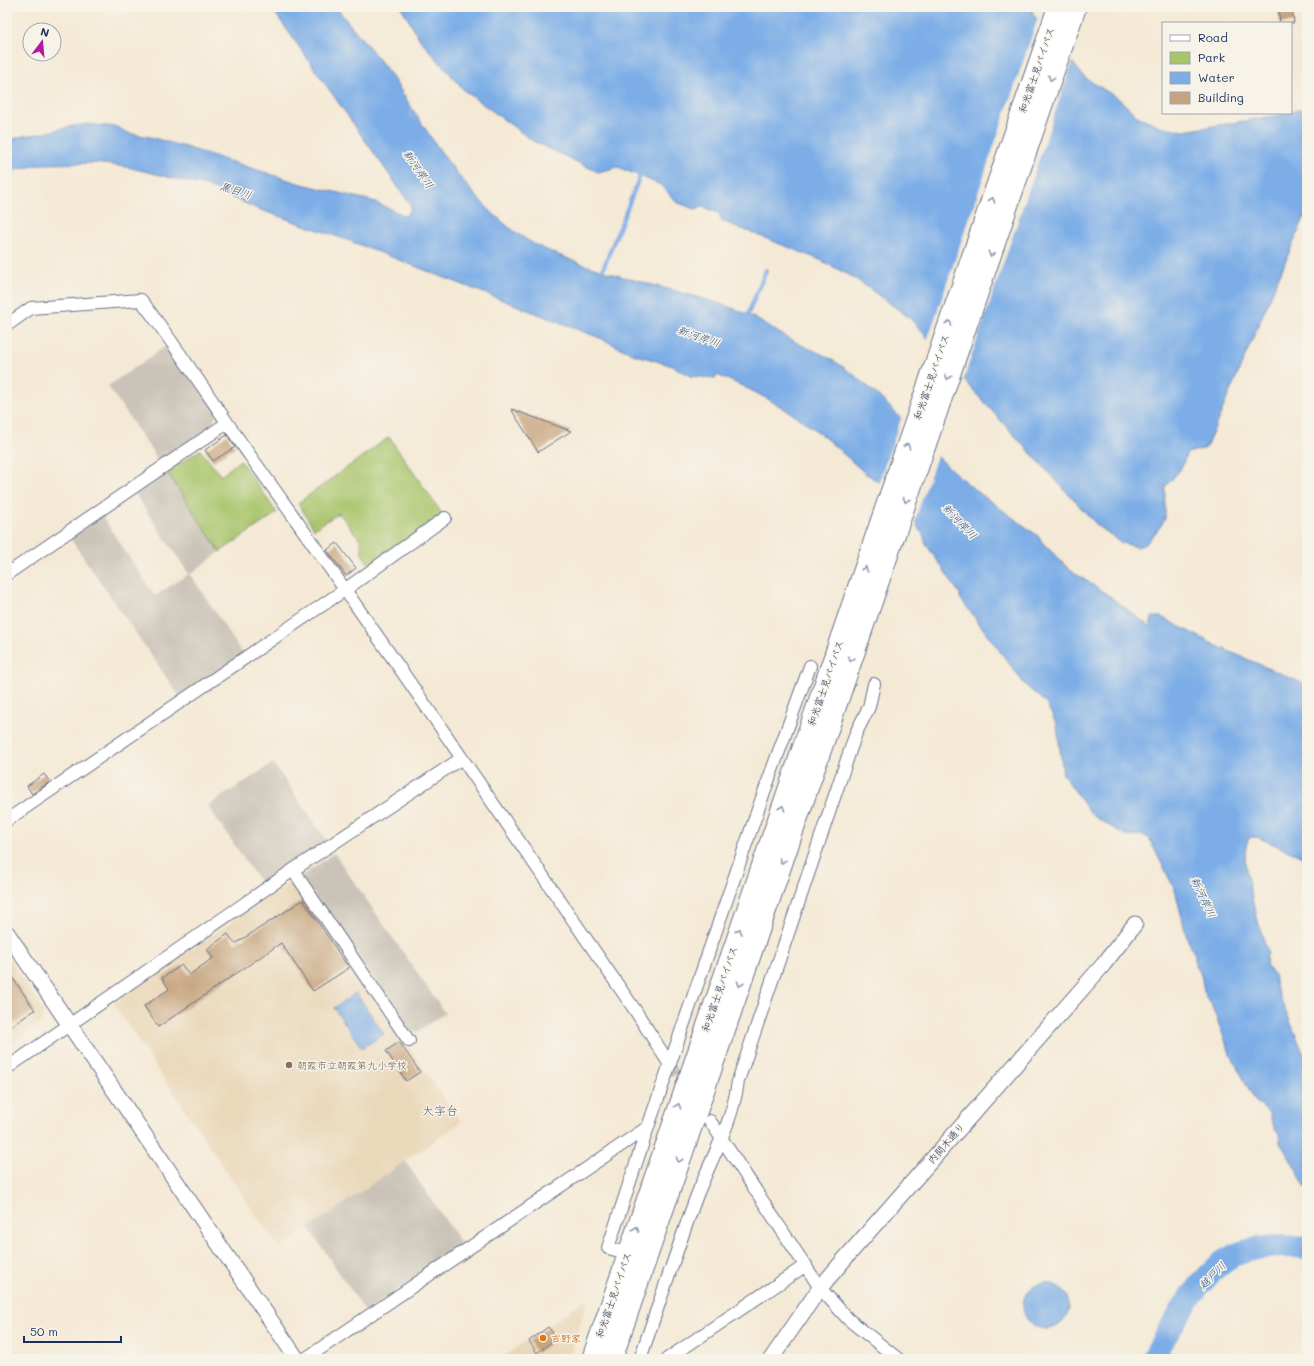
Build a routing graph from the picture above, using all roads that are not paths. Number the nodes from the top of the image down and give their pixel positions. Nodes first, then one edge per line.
1 (1076, 7) edge
2 (1055, 15) edge
3 (7, 325) edge
4 (227, 423) junction
5 (445, 518) dead end
6 (7, 574) edge
7 (346, 589) junction
8 (810, 666) dead end
9 (874, 684) dead end
10 (462, 758) junction
11 (7, 820) edge
12 (293, 870) junction
13 (1131, 928) dead end
14 (7, 933) edge
15 (70, 1026) junction
16 (409, 1041) dead end
17 (670, 1065) junction
18 (7, 1068) edge
19 (710, 1121) dead end
20 (648, 1127) junction
21 (723, 1139) junction
22 (627, 1253) junction
23 (806, 1265) junction
24 (820, 1288) junction
25 (297, 1359) edge
26 (305, 1359) edge
27 (592, 1359) edge
28 (612, 1359) edge
29 (640, 1359) edge
30 (667, 1359) edge
31 (771, 1359) edge
32 (898, 1359) edge

1 -> 28 highway, 和光富士見バイパス
22 -> 2 highway, 和光富士見バイパス
3 - 4 street
4 - 6 street
4 - 7 street
5 - 7 street
7 - 10 street
7 - 11 street
8 - 17 street
9 - 21 street
10 - 12 street
10 - 17 street
12 - 15 street
12 - 16 street
13 - 24 street, 内間木通り
14 - 15 street
15 - 18 street
15 - 25 street
17 - 20 street
19 - 21 street
20 - 22 street
20 - 26 street
21 - 23 street
21 - 29 street
22 - 27 highway, 和光富士見バイパス
23 - 24 street
23 - 30 street
24 - 31 street, 内間木通り
24 - 32 street

